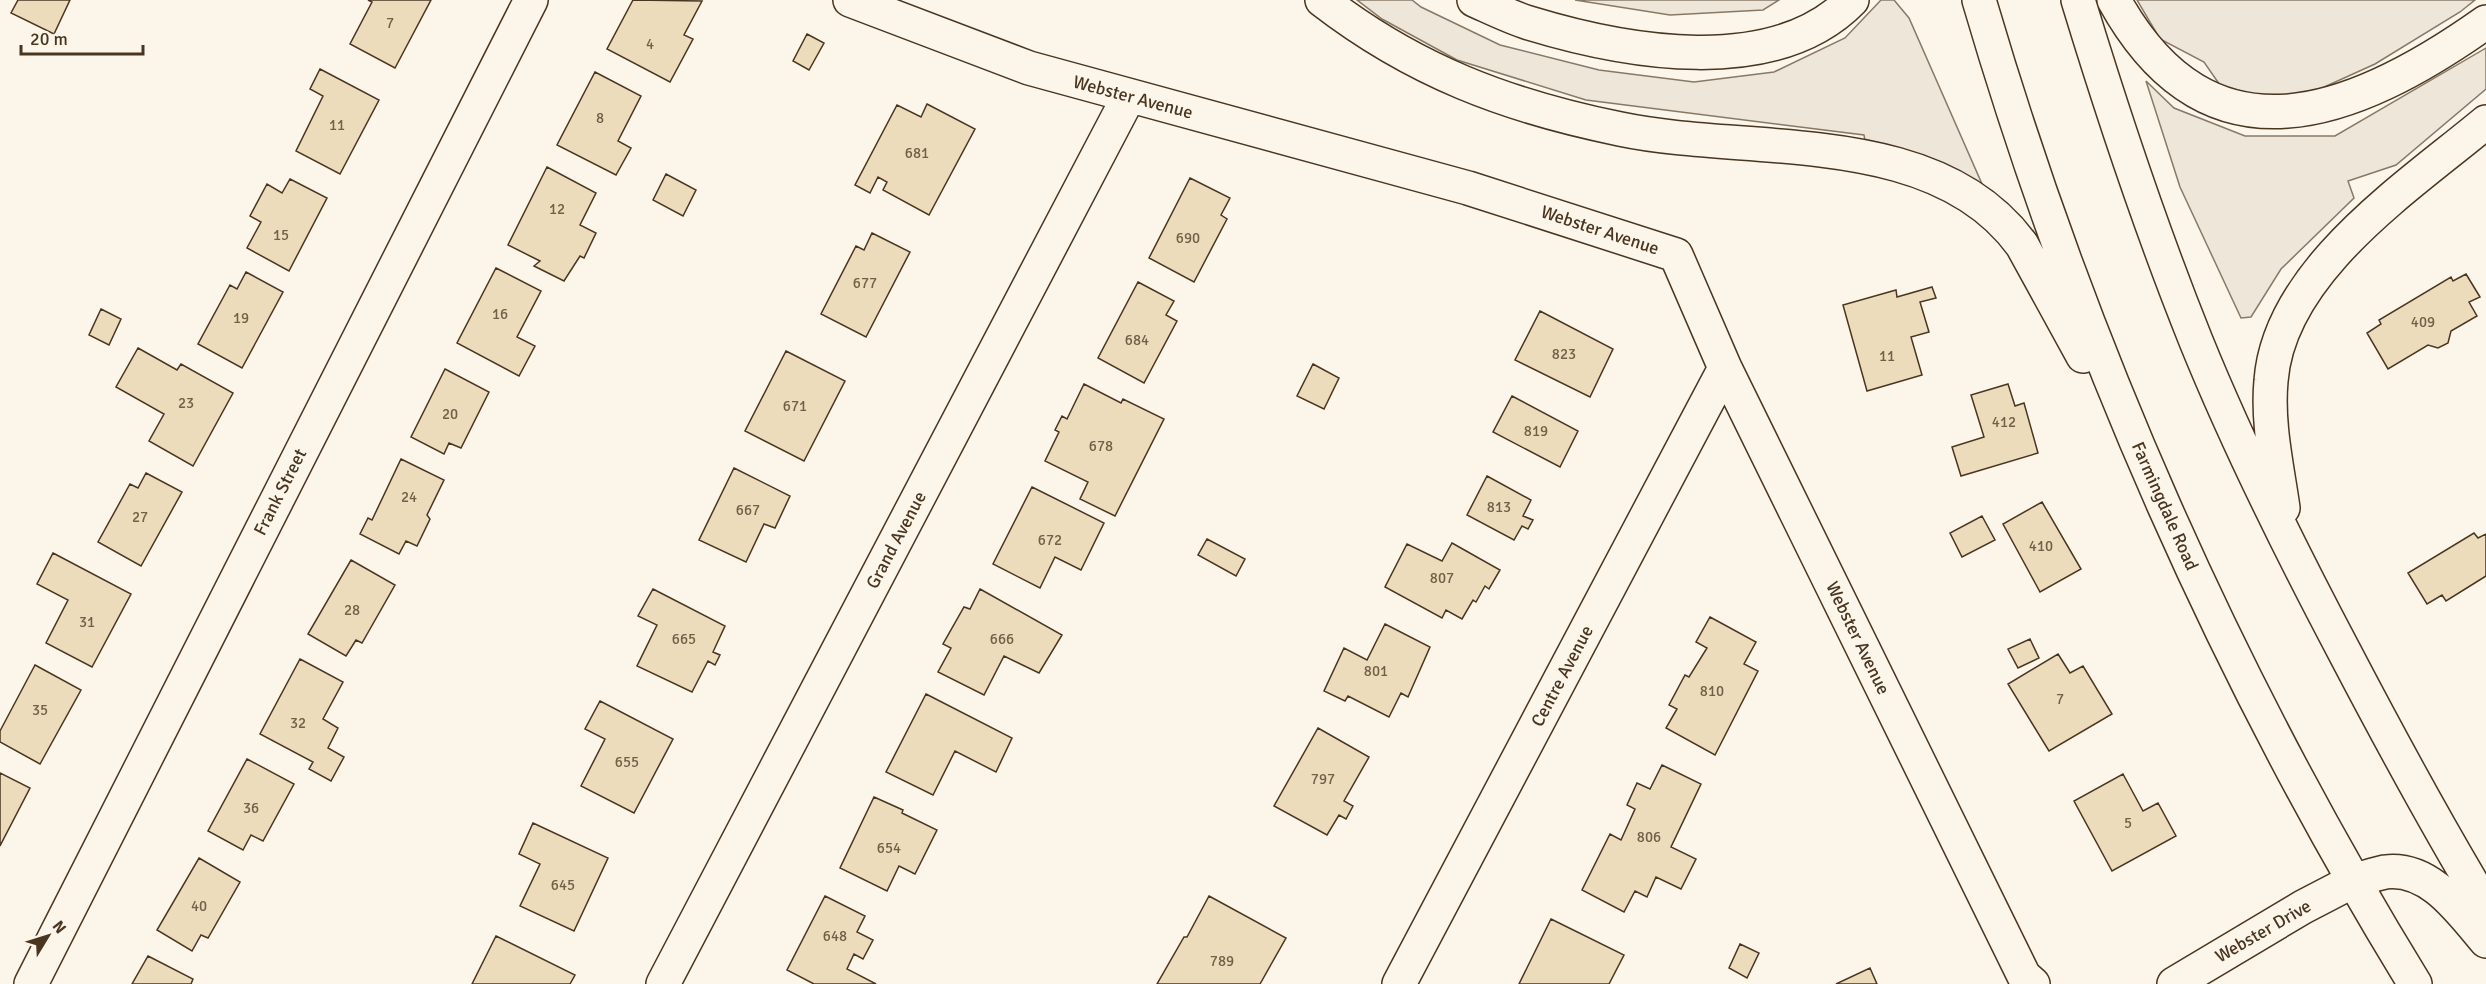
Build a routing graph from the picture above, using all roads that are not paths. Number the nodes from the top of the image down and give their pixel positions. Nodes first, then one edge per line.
1 (531, 0) edge
2 (850, 0) edge
3 (1322, 0) edge
4 (1474, 0) edge
5 (1852, 0) edge
6 (1979, 0) edge
7 (2078, 0) edge
8 (2114, 0) edge
9 (2486, 22) edge
10 (1129, 96) junction
11 (2486, 122) edge
12 (1725, 368) junction
13 (2162, 503) junction
14 (2288, 542) junction
15 (2353, 881) junction
16 (2486, 907) edge
17 (2486, 941) edge
18 (31, 984) edge
19 (663, 984) edge
20 (1399, 984) edge
21 (2033, 984) edge
22 (2174, 984) edge
23 (2415, 984) edge

1 - 18 street, Frank Street
2 - 10 street, Webster Avenue
3 - 13 street
4 - 5 street
6 - 13 street, Farmingdale Road
7 - 14 street
8 - 9 street
10 - 12 street, Webster Avenue
10 - 19 street, Grand Avenue
11 - 14 street
12 - 20 street, Centre Avenue
12 - 21 street, Webster Avenue
13 - 15 street, Farmingdale Road
14 - 16 street
15 - 17 street, Webster Drive
15 - 22 street, Webster Drive
15 - 23 street, Farmingdale Road

